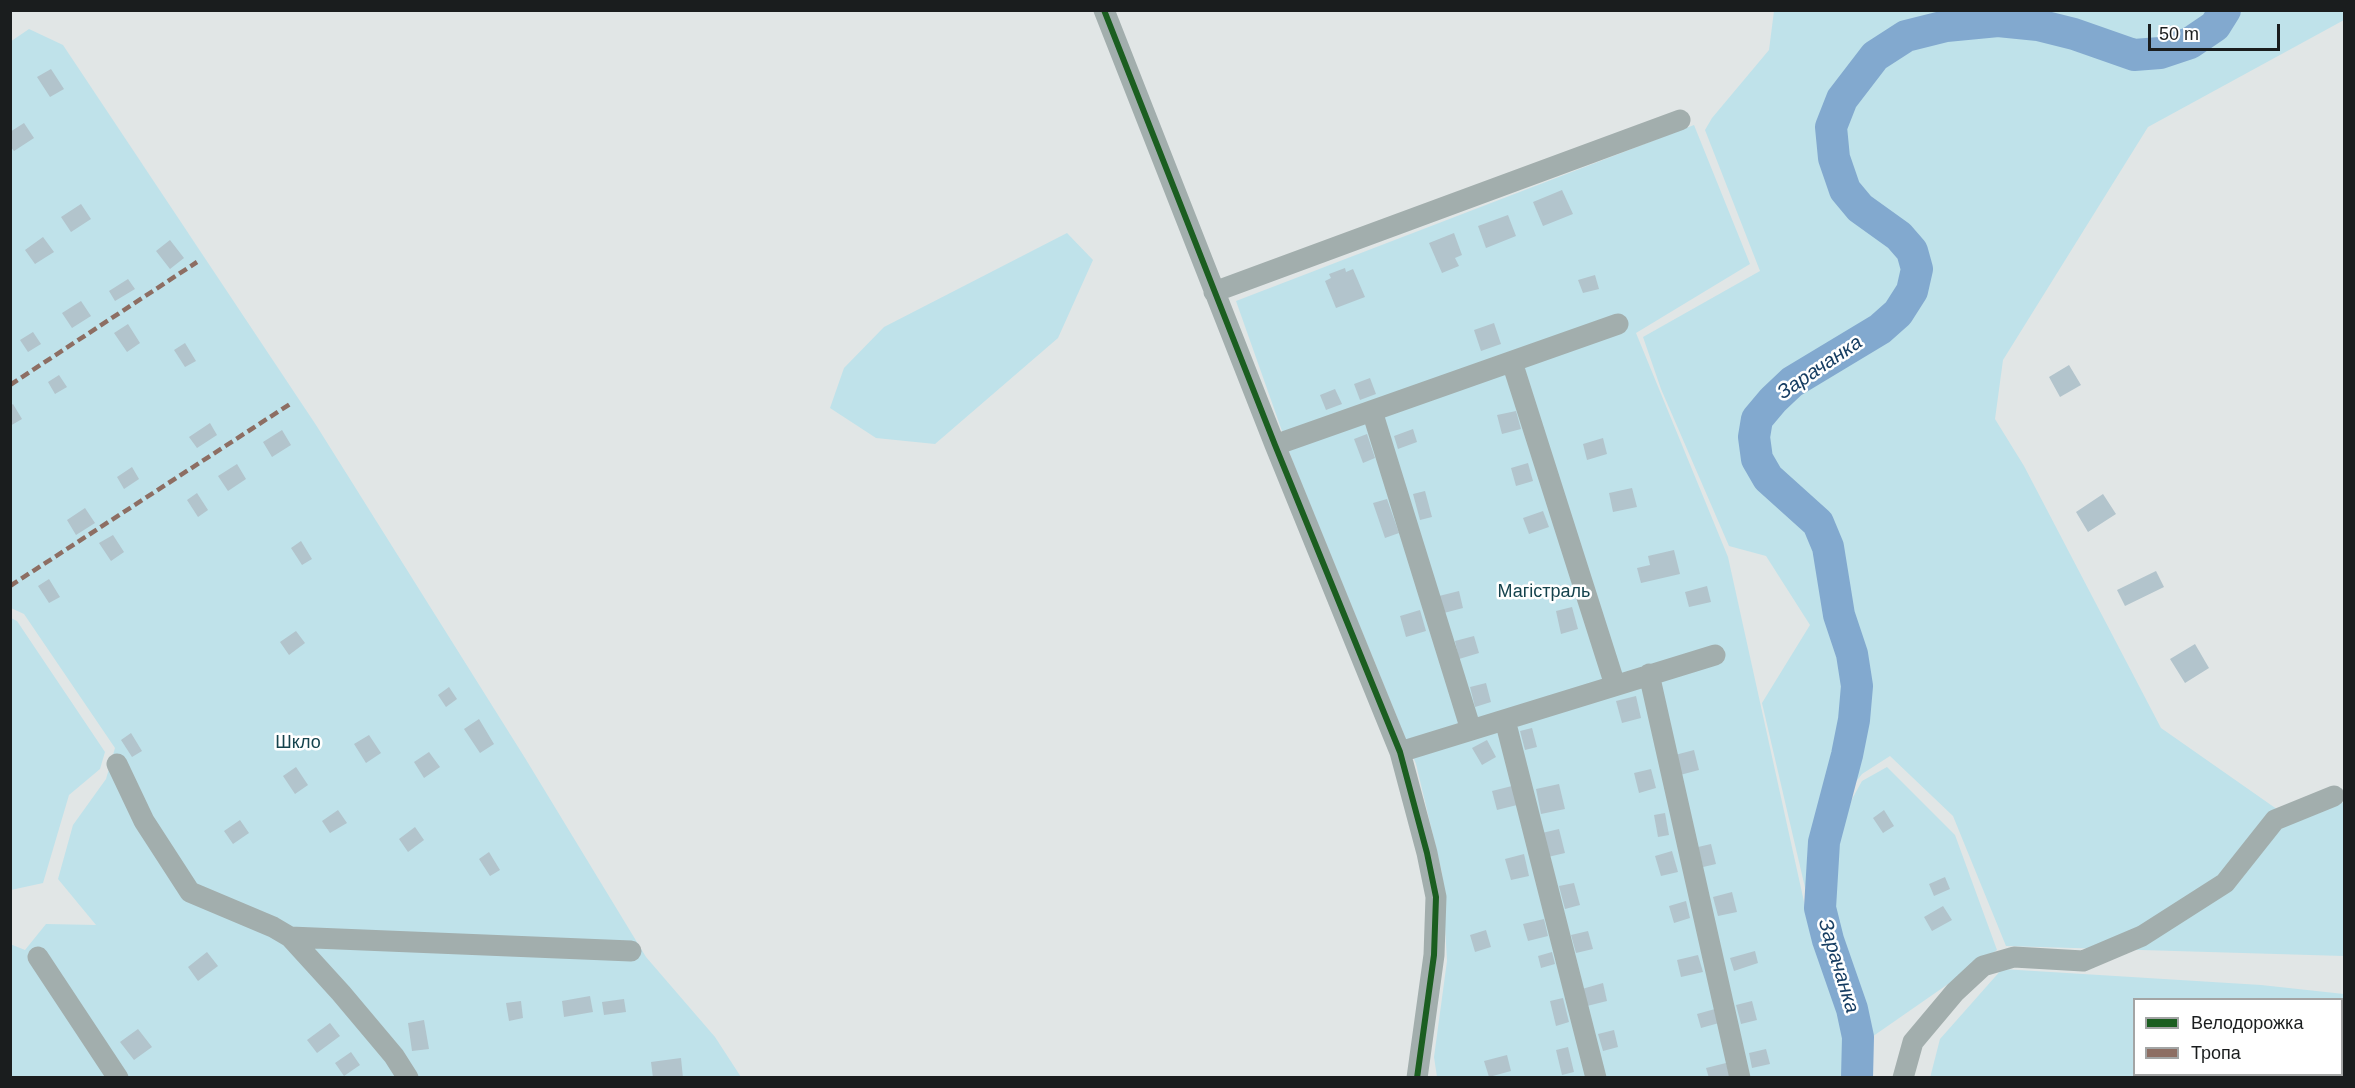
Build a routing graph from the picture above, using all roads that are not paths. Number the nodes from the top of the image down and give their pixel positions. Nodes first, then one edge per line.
1 (1104, 10) edge
2 (1680, 120) dead end
3 (1214, 292) junction
4 (1618, 324) dead end
5 (1512, 362) junction
6 (1372, 411) junction
7 (1275, 445) junction
8 (1715, 655) dead end
9 (1649, 675) junction
10 (1615, 685) junction
11 (1505, 720) junction
12 (1471, 730) junction
13 (1400, 752) junction
14 (117, 764) dead end
15 (2334, 796) dead end
16 (290, 937) junction
17 (631, 951) dead end
18 (38, 957) dead end
19 (118, 1077) edge
20 (408, 1077) edge
21 (1417, 1077) edge
22 (1596, 1077) edge
23 (1740, 1077) edge
24 (1903, 1077) edge

1 - 3 street
2 - 3 street
3 - 7 street
4 - 5 street
5 - 6 street
5 - 10 street
6 - 7 street
6 - 12 street
7 - 13 street
8 - 9 street
9 - 10 street
9 - 23 street
10 - 11 street
11 - 12 street
11 - 22 street
12 - 13 street
13 - 21 street
14 - 16 street
15 - 24 street
16 - 17 street
16 - 20 street
18 - 19 street

